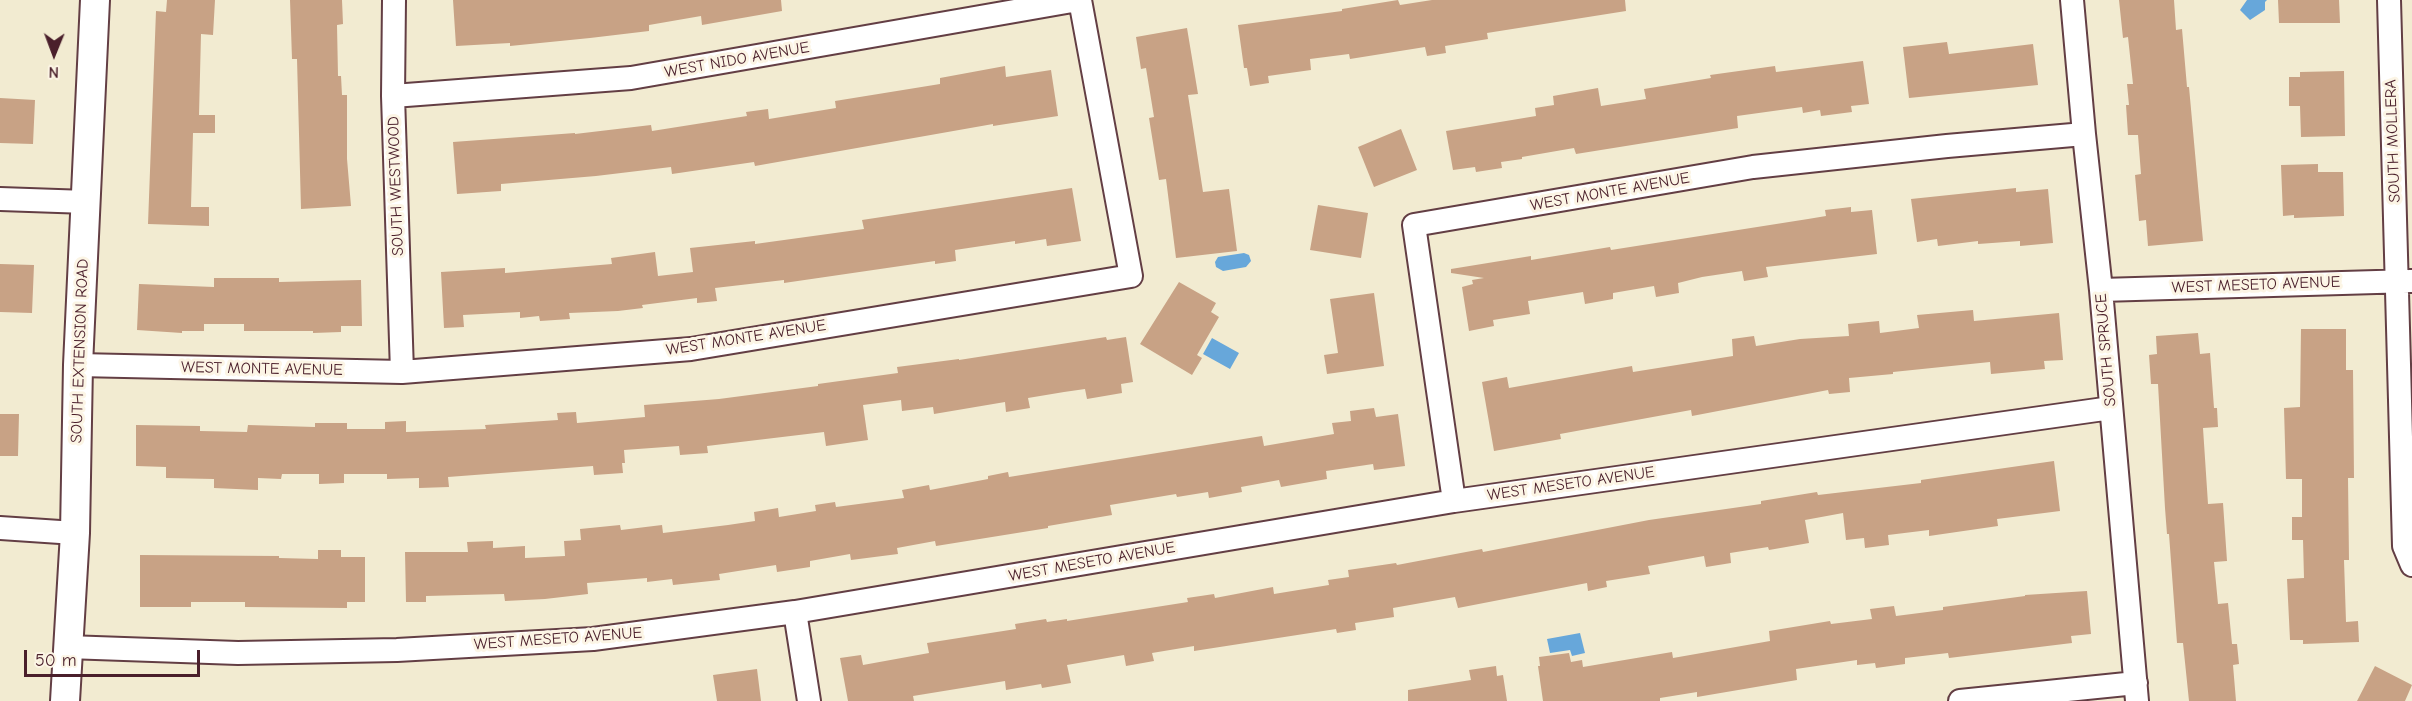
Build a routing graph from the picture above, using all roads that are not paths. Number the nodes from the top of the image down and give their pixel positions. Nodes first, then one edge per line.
1 (95, 0) edge
2 (394, 0) edge
3 (1079, 0) edge
4 (2072, 0) edge
5 (2389, 0) edge
6 (393, 96) junction
7 (2084, 134) junction
8 (0, 199) edge
9 (87, 202) junction
10 (2405, 281) edge
11 (2101, 290) junction
12 (78, 364) junction
13 (402, 372) junction
14 (2110, 408) junction
15 (1454, 501) junction
16 (0, 528) edge
17 (75, 533) junction
18 (2412, 565) edge
19 (795, 612) junction
20 (68, 647) junction
21 (2136, 692) edge
22 (65, 701) edge
23 (809, 701) edge
24 (1960, 701) edge

1 - 9 street, SOUTH EXTENSION ROAD
2 - 6 street, SOUTH WESTWOOD
3 - 6 street, WEST NIDO AVENUE
3 - 13 street, WEST MONTE AVENUE
4 - 7 street, SOUTH SPRUCE
5 - 10 street, SOUTH MOLLERA
6 - 13 street, SOUTH WESTWOOD
7 - 11 street, SOUTH SPRUCE
7 - 15 street, WEST MONTE AVENUE
8 - 9 street
9 - 12 street, SOUTH EXTENSION ROAD
10 - 11 street, WEST MESETO AVENUE
10 - 18 street, SOUTH MOLLERA
11 - 14 street, SOUTH SPRUCE
12 - 13 street, WEST MONTE AVENUE
12 - 17 street, SOUTH EXTENSION ROAD
14 - 15 street, WEST MESETO AVENUE
14 - 21 street, SOUTH SPRUCE
15 - 19 street, WEST MESETO AVENUE
16 - 17 street
17 - 20 street, SOUTH EXTENSION ROAD
19 - 20 street, WEST MESETO AVENUE
19 - 23 street
20 - 22 street, SOUTH EXTENSION ROAD
21 - 24 street

